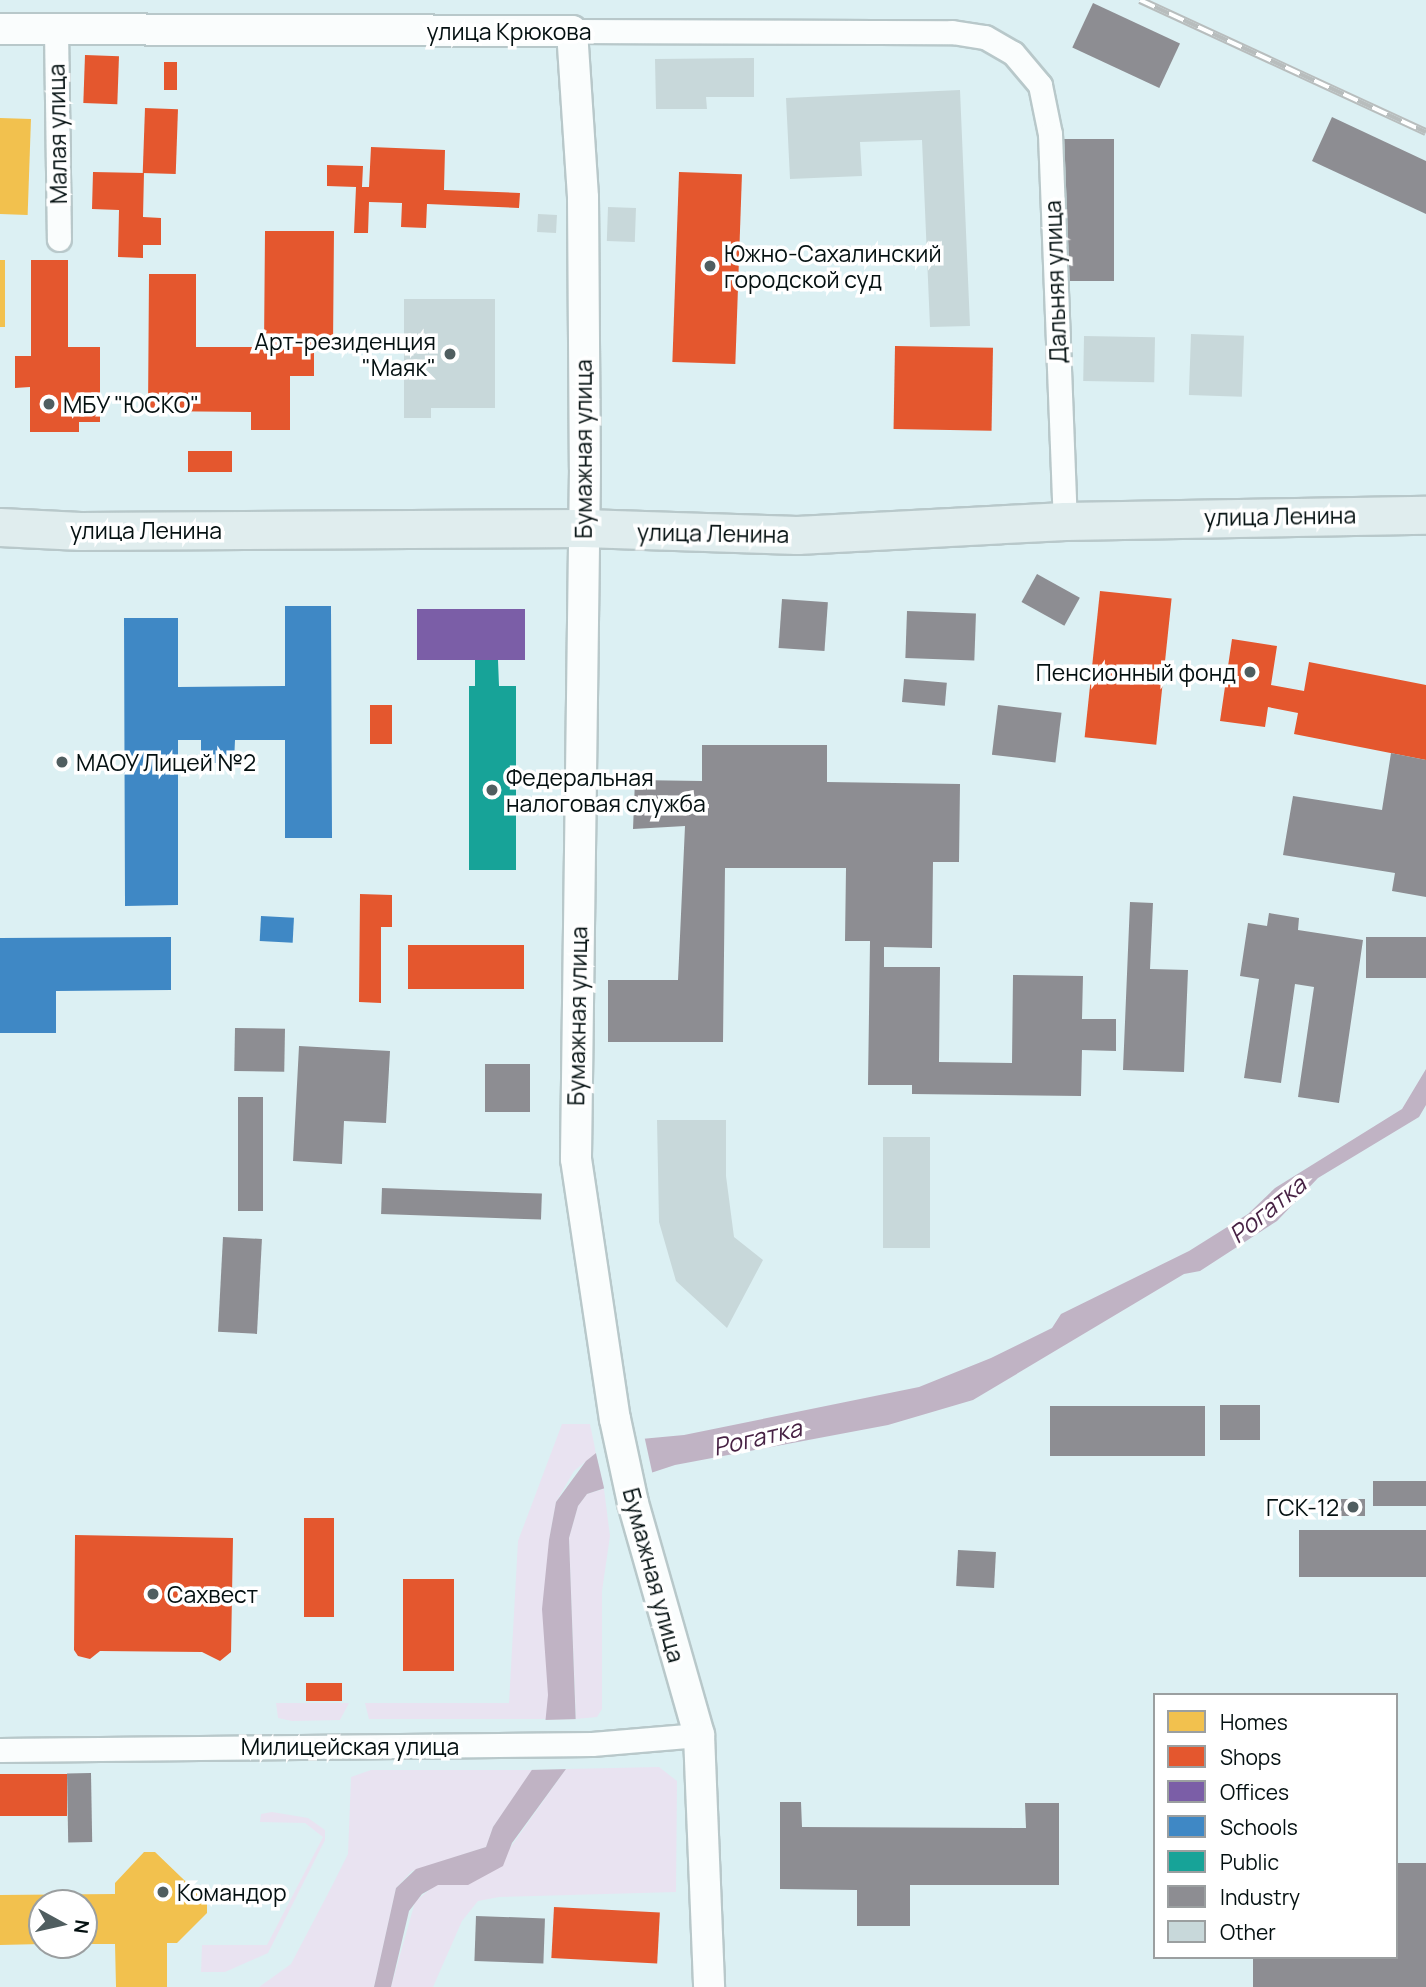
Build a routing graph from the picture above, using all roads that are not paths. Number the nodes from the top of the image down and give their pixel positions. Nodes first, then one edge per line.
1 (0, 29) edge
2 (56, 29) junction
3 (572, 31) junction
4 (1013, 53) joint
5 (59, 239) dead end
6 (1426, 516) edge
7 (1065, 521) junction
8 (0, 527) edge
9 (583, 528) junction
10 (699, 1735) junction
11 (0, 1750) edge
12 (709, 1987) edge

1 - 2 street, улица Крюкова
2 - 3 street, улица Крюкова
2 - 5 street, Малая улица
3 - 4 street, улица Крюкова
3 - 9 street, Бумажная улица
4 - 7 street, Дальняя улица
6 - 7 main road, улица Ленина
7 - 9 main road, улица Ленина
8 - 9 main road, улица Ленина
9 - 10 street, Бумажная улица
10 - 11 street, Милицейская улица
10 - 12 street, Бумажная улица

